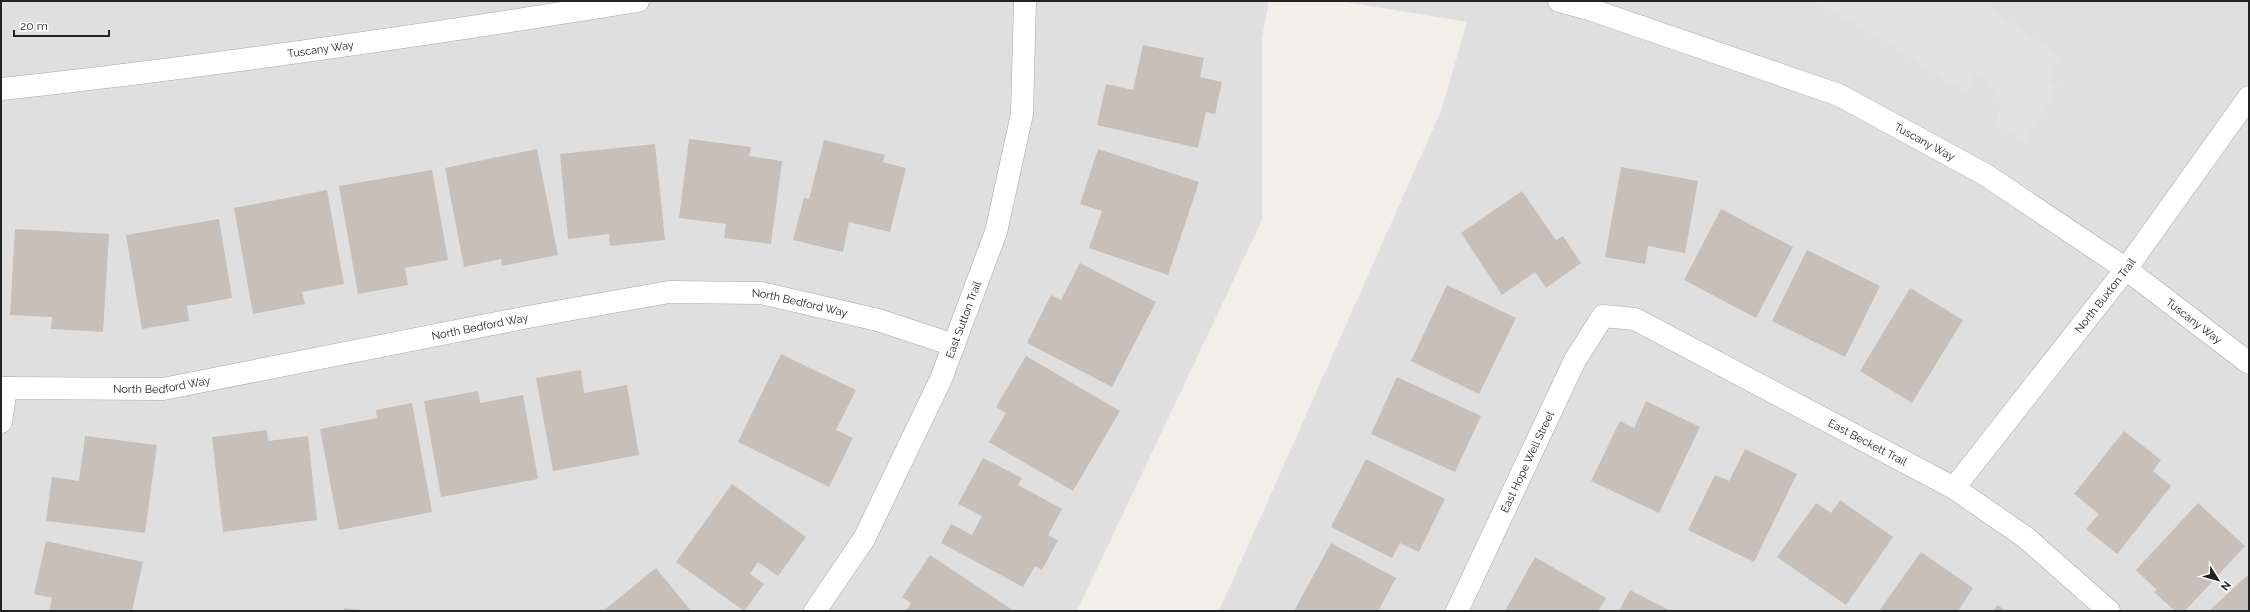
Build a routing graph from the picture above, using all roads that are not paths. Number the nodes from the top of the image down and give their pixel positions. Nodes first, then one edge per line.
1 (638, 1) edge
2 (1025, 1) edge
3 (1559, 1) edge
4 (1, 89) edge
5 (2249, 97) edge
6 (2126, 269) junction
7 (1604, 316) joint
8 (954, 345) junction
9 (2249, 364) edge
10 (3, 388) edge
11 (1, 422) edge
12 (1954, 488) junction
13 (815, 611) edge
14 (1457, 611) edge
15 (2108, 611) edge

1 - 4 street, Tuscany Way
2 - 8 street, East Sutton Trail
3 - 6 street, Tuscany Way
5 - 6 street, North Buxton Trail
6 - 9 street, Tuscany Way
6 - 12 street, North Buxton Trail
7 - 12 street, East Beckett Trail
7 - 14 street, East Hope Well Street
8 - 10 street, North Bedford Way
8 - 13 street, East Sutton Trail
10 - 11 street
12 - 15 street, East Beckett Trail

